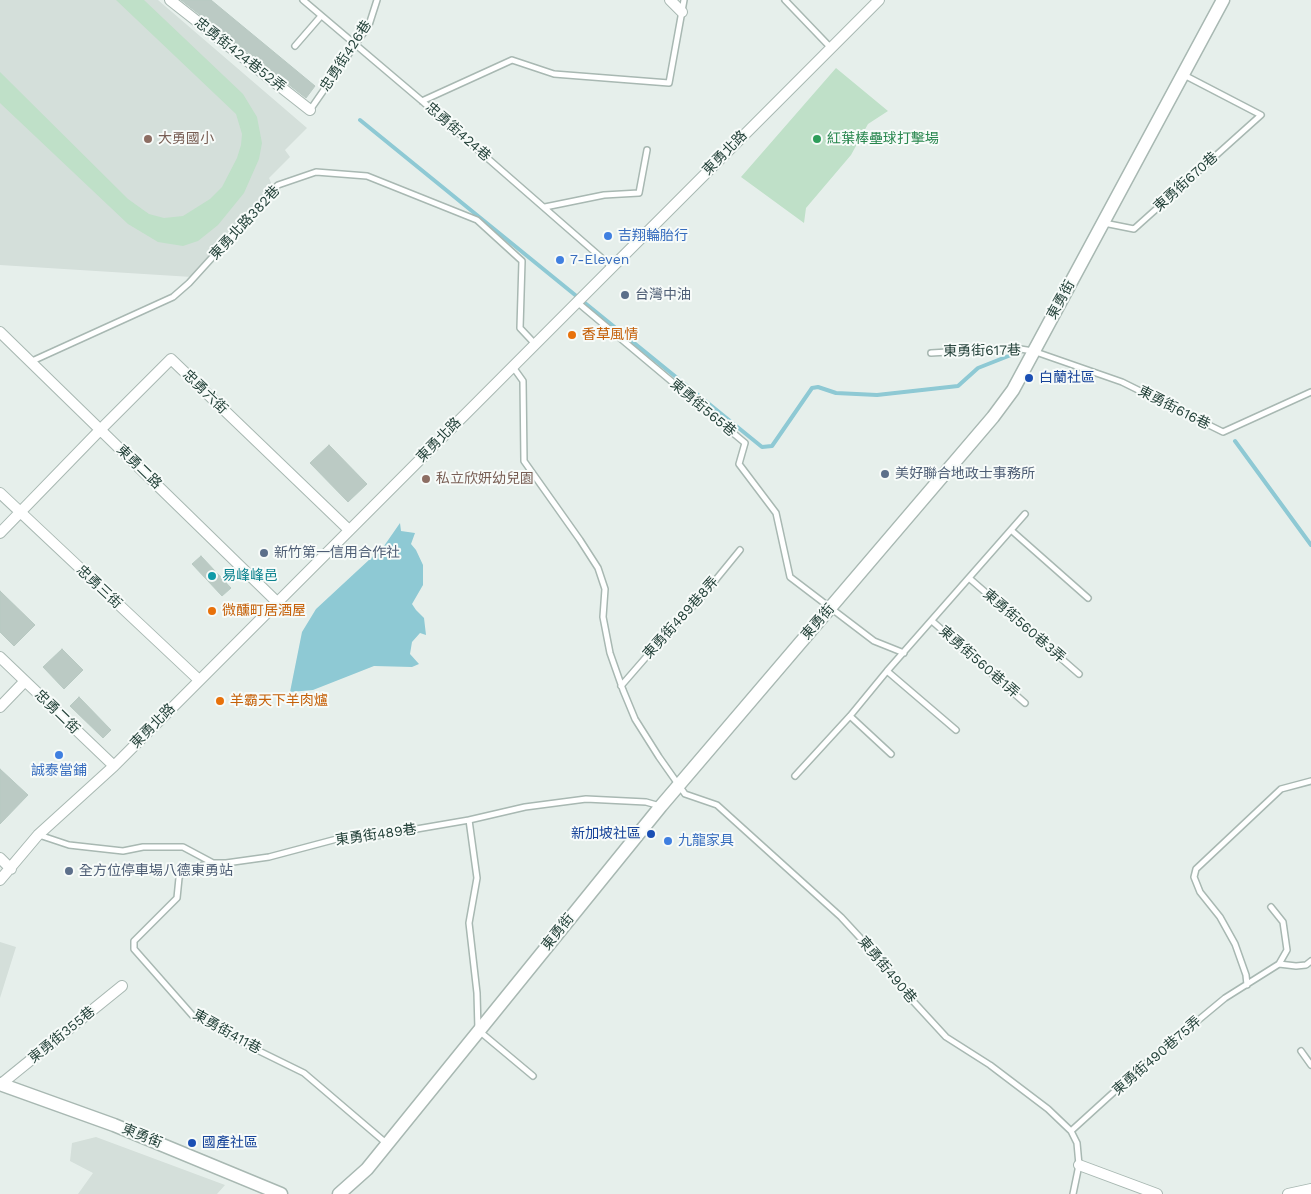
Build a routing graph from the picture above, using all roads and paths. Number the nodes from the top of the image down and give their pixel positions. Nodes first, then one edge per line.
1 (170, 0) edge
2 (302, 0) edge
3 (376, 0) edge
4 (670, 0) edge
5 (684, 0) edge
6 (785, 0) edge
7 (879, 0) edge
8 (1223, 0) edge
9 (682, 12) junction
10 (320, 16) junction
11 (355, 45) junction
12 (295, 46) dead end
13 (830, 48) junction
14 (1183, 74) junction
15 (422, 102) junction
16 (310, 110) joint
17 (647, 150) dead end
18 (545, 207) junction
19 (1103, 223) junction
20 (612, 267) junction
21 (580, 299) junction
22 (0, 332) edge
23 (535, 344) junction
24 (1033, 351) junction
25 (931, 353) dead end
26 (30, 362) junction
27 (513, 366) junction
28 (1311, 392) edge
29 (100, 430) junction
30 (0, 492) edge
31 (20, 512) junction
32 (1025, 514) dead end
33 (349, 530) junction
34 (1011, 530) junction
35 (0, 533) edge
36 (740, 550) dead end
37 (969, 578) junction
38 (1088, 598) dead end
39 (277, 602) junction
40 (830, 609) junction
41 (932, 621) junction
42 (904, 652) junction
43 (0, 657) edge
44 (887, 671) junction
45 (1079, 674) dead end
46 (199, 680) junction
47 (24, 681) junction
48 (621, 686) junction
49 (1025, 703) dead end
50 (0, 707) edge
51 (850, 716) junction
52 (956, 730) dead end
53 (891, 754) dead end
54 (114, 766) junction
55 (795, 776) dead end
56 (1311, 781) edge
57 (679, 785) junction
58 (661, 806) junction
59 (468, 820) junction
60 (38, 835) junction
61 (0, 858) edge
62 (213, 862) junction
63 (11, 869) junction
64 (0, 880) edge
65 (1271, 907) dead end
66 (1311, 961) edge
67 (1279, 964) junction
68 (1247, 985) junction
69 (122, 986) dead end
70 (478, 1030) junction
71 (1301, 1051) dead end
72 (1311, 1065) edge
73 (532, 1076) dead end
74 (1, 1084) edge
75 (1071, 1131) junction
76 (386, 1143) junction
77 (1079, 1165) junction
78 (1311, 1189) edge
79 (281, 1194) edge
80 (339, 1194) edge
81 (1073, 1194) edge
82 (1156, 1194) edge
83 (1288, 1194) edge

1 - 16 street, 忠勇街424巷52弄
2 - 10 lane, 忠勇街424巷
3 - 11 lane, 忠勇街426巷
4 - 9 street
5 - 9 lane
6 - 13 lane
7 - 13 street, 東勇北路
8 - 14 street, 東勇街
9 - 15 lane
10 - 11 lane, 忠勇街424巷
10 - 12 lane
11 - 15 lane, 忠勇街424巷
11 - 16 lane, 忠勇街426巷
13 - 20 street, 東勇北路
14 - 19 street, 東勇街
14 - 19 lane, 東勇街670巷
15 - 18 lane, 忠勇街424巷
17 - 18 lane
18 - 20 lane, 忠勇街424巷
19 - 24 street, 東勇街
20 - 21 street, 東勇北路
21 - 23 street, 東勇北路
21 - 40 lane, 東勇街565巷
22 - 26 street, 東勇二路
23 - 26 lane, 東勇北路382巷
23 - 27 street, 東勇北路
24 - 25 lane, 東勇街617巷
24 - 28 lane, 東勇街616巷
24 - 40 street, 東勇街
26 - 29 street, 東勇二路
27 - 33 street, 東勇北路
27 - 48 lane
29 - 31 street, 忠勇六街
29 - 33 street, 忠勇六街
29 - 39 street, 東勇二路
30 - 31 street, 忠勇三街
31 - 35 street, 忠勇六街
31 - 46 street, 忠勇三街
32 - 34 lane
33 - 39 street, 東勇北路
34 - 37 lane
34 - 38 lane
36 - 48 lane, 東勇街489巷8弄
37 - 41 lane
37 - 45 lane, 東勇街560巷3弄
39 - 46 street, 東勇北路
40 - 42 lane
40 - 57 street, 東勇街
41 - 42 lane
41 - 49 lane, 東勇街560巷1弄
42 - 44 lane
43 - 47 street, 忠勇二街
44 - 51 lane
44 - 52 lane
46 - 54 street, 東勇北路
47 - 50 street
47 - 54 street, 忠勇二街
48 - 57 lane
51 - 53 lane
51 - 55 lane
54 - 60 street, 東勇北路
56 - 68 lane
57 - 58 street, 東勇街
57 - 75 lane, 東勇街490巷
58 - 59 lane, 東勇街489巷
58 - 70 street, 東勇街
59 - 62 lane, 東勇街489巷
59 - 70 lane
60 - 62 lane, 東勇街489巷
60 - 63 street, 東勇北路
61 - 63 street
62 - 76 lane, 東勇街411巷
63 - 64 street, 東勇北路
65 - 67 lane
66 - 67 lane
67 - 68 lane, 東勇街490巷75弄
68 - 75 lane, 東勇街490巷75弄
69 - 74 street, 東勇街355巷
70 - 73 lane
70 - 76 street, 東勇街
71 - 72 lane
74 - 79 street, 東勇街
75 - 77 lane, 東勇街490巷
76 - 80 street, 東勇街
77 - 81 lane, 東勇街490巷
77 - 82 street
78 - 83 street

